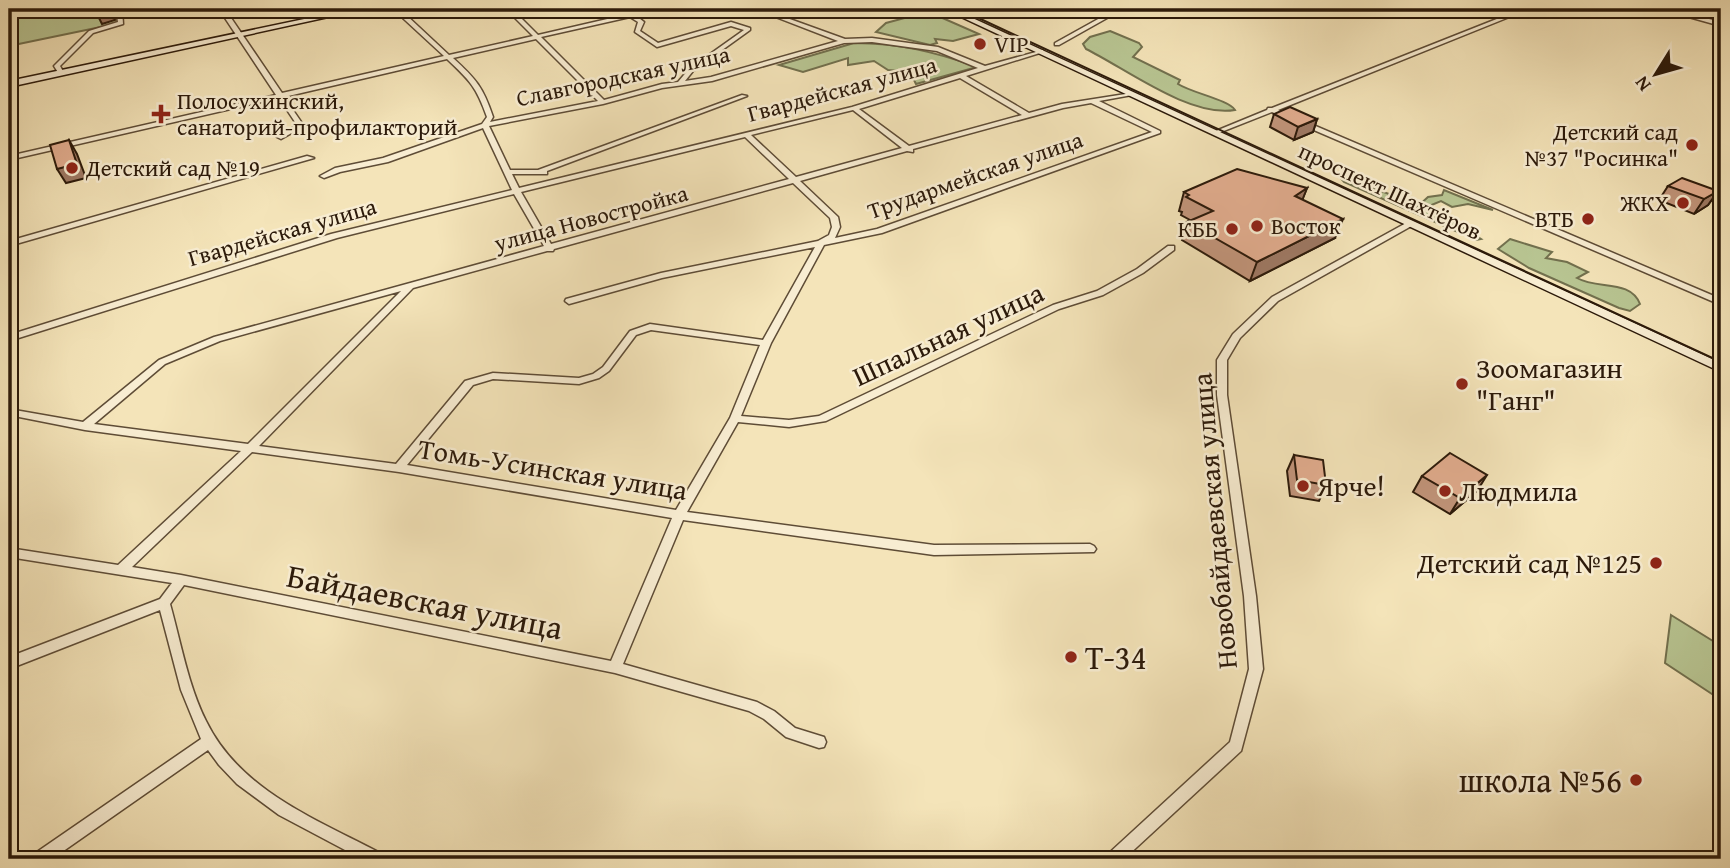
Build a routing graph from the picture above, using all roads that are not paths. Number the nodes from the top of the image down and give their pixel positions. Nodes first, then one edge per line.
1 (119, 9) edge
2 (222, 9) edge
3 (337, 9) edge
4 (361, 9) edge
5 (417, 9) edge
6 (509, 9) edge
7 (645, 9) edge
8 (758, 9) edge
9 (948, 9) edge
10 (1082, 9) edge
11 (1120, 9) edge
12 (1526, 9) edge
13 (1663, 9) edge
14 (398, 10) edge
15 (631, 15) junction
16 (1104, 17) junction
17 (1721, 24) edge
18 (237, 33) junction
19 (538, 36) junction
20 (844, 41) junction
21 (1058, 44) dead end
22 (1041, 51) junction
23 (448, 55) junction
24 (986, 69) junction
25 (59, 70) junction
26 (961, 76) junction
27 (9, 77) edge
28 (680, 83) junction
29 (9, 84) edge
30 (1130, 94) junction
31 (279, 95) junction
32 (744, 96) dead end
33 (1093, 101) junction
34 (603, 102) junction
35 (854, 107) junction
36 (1270, 109) junction
37 (1028, 116) junction
38 (485, 125) junction
39 (1214, 133) junction
40 (747, 135) junction
41 (281, 137) dead end
42 (910, 150) junction
43 (9, 158) edge
44 (310, 159) dead end
45 (507, 172) junction
46 (540, 172) junction
47 (324, 176) dead end
48 (571, 177) junction
49 (798, 181) junction
50 (516, 190) junction
51 (1411, 224) junction
52 (821, 243) junction
53 (9, 244) edge
54 (1171, 248) dead end
55 (550, 249) junction
56 (410, 288) junction
57 (569, 301) dead end
58 (1721, 302) edge
59 (9, 338) edge
60 (766, 343) junction
61 (1721, 368) edge
62 (9, 412) edge
63 (735, 418) junction
64 (85, 426) junction
65 (250, 448) junction
66 (399, 468) junction
67 (679, 515) junction
68 (1090, 550) dead end
69 (9, 552) edge
70 (121, 570) junction
71 (181, 580) junction
72 (164, 603) junction
73 (9, 663) edge
74 (615, 667) junction
75 (209, 741) junction
76 (819, 742) dead end
77 (47, 857) edge
78 (377, 859) edge
79 (1113, 859) edge

1 - 25 street
2 - 18 street
3 - 18 main road
4 - 18 main road
5 - 14 street
6 - 19 street
7 - 15 street
8 - 20 street
9 - 22 main road, проспект Шахтёров
10 - 16 street
11 - 16 street
12 - 36 street
13 - 17 street
14 - 23 street
15 - 19 street
15 - 28 street
16 - 21 street
18 - 25 main road
18 - 31 street
19 - 23 street
19 - 34 street
20 - 24 street
20 - 28 street, Славгородская улица
22 - 24 street, Гвардейская улица
22 - 30 main road, проспект Шахтёров
23 - 31 street
23 - 38 street
24 - 26 street, Гвардейская улица
25 - 27 main road
25 - 29 main road
26 - 35 street, Гвардейская улица
26 - 37 street
28 - 34 street, Славгородская улица
30 - 33 street, улица Новостройка
30 - 39 main road, проспект Шахтёров
31 - 41 street
31 - 43 street
32 - 46 street
33 - 37 street, улица Новостройка
33 - 52 street, Трудармейская улица
34 - 38 street, Славгородская улица
35 - 40 street, Гвардейская улица
35 - 42 street
36 - 39 street
36 - 58 street, проспект Шахтёров
37 - 42 street, улица Новостройка
38 - 45 street
38 - 47 street, Славгородская улица
39 - 51 main road, проспект Шахтёров
40 - 48 street, Гвардейская улица
40 - 49 street
42 - 49 street, улица Новостройка
44 - 53 street
45 - 46 street, Гвардейская улица
45 - 50 street
46 - 48 street, Гвардейская улица
48 - 50 street, Гвардейская улица
49 - 52 street
49 - 55 street, улица Новостройка
50 - 55 street
50 - 59 street, Гвардейская улица
51 - 61 main road, проспект Шахтёров
51 - 79 street, Новобайдаевская улица
52 - 57 street, Трудармейская улица
52 - 60 street
54 - 63 street, Шпальная улица
55 - 56 street, улица Новостройка
56 - 64 street, улица Новостройка
56 - 65 street
60 - 63 street
60 - 66 street
62 - 64 street, Томь-Усинская улица
63 - 67 street
64 - 65 street, Томь-Усинская улица
65 - 66 street, Томь-Усинская улица
65 - 70 street
66 - 67 street, Томь-Усинская улица
67 - 68 street, Томь-Усинская улица
67 - 74 street
69 - 70 street, Байдаевская улица
70 - 71 street, Байдаевская улица
71 - 72 street
71 - 74 street, Байдаевская улица
72 - 73 street
72 - 75 street
74 - 76 street, Байдаевская улица
75 - 77 street
75 - 78 street

